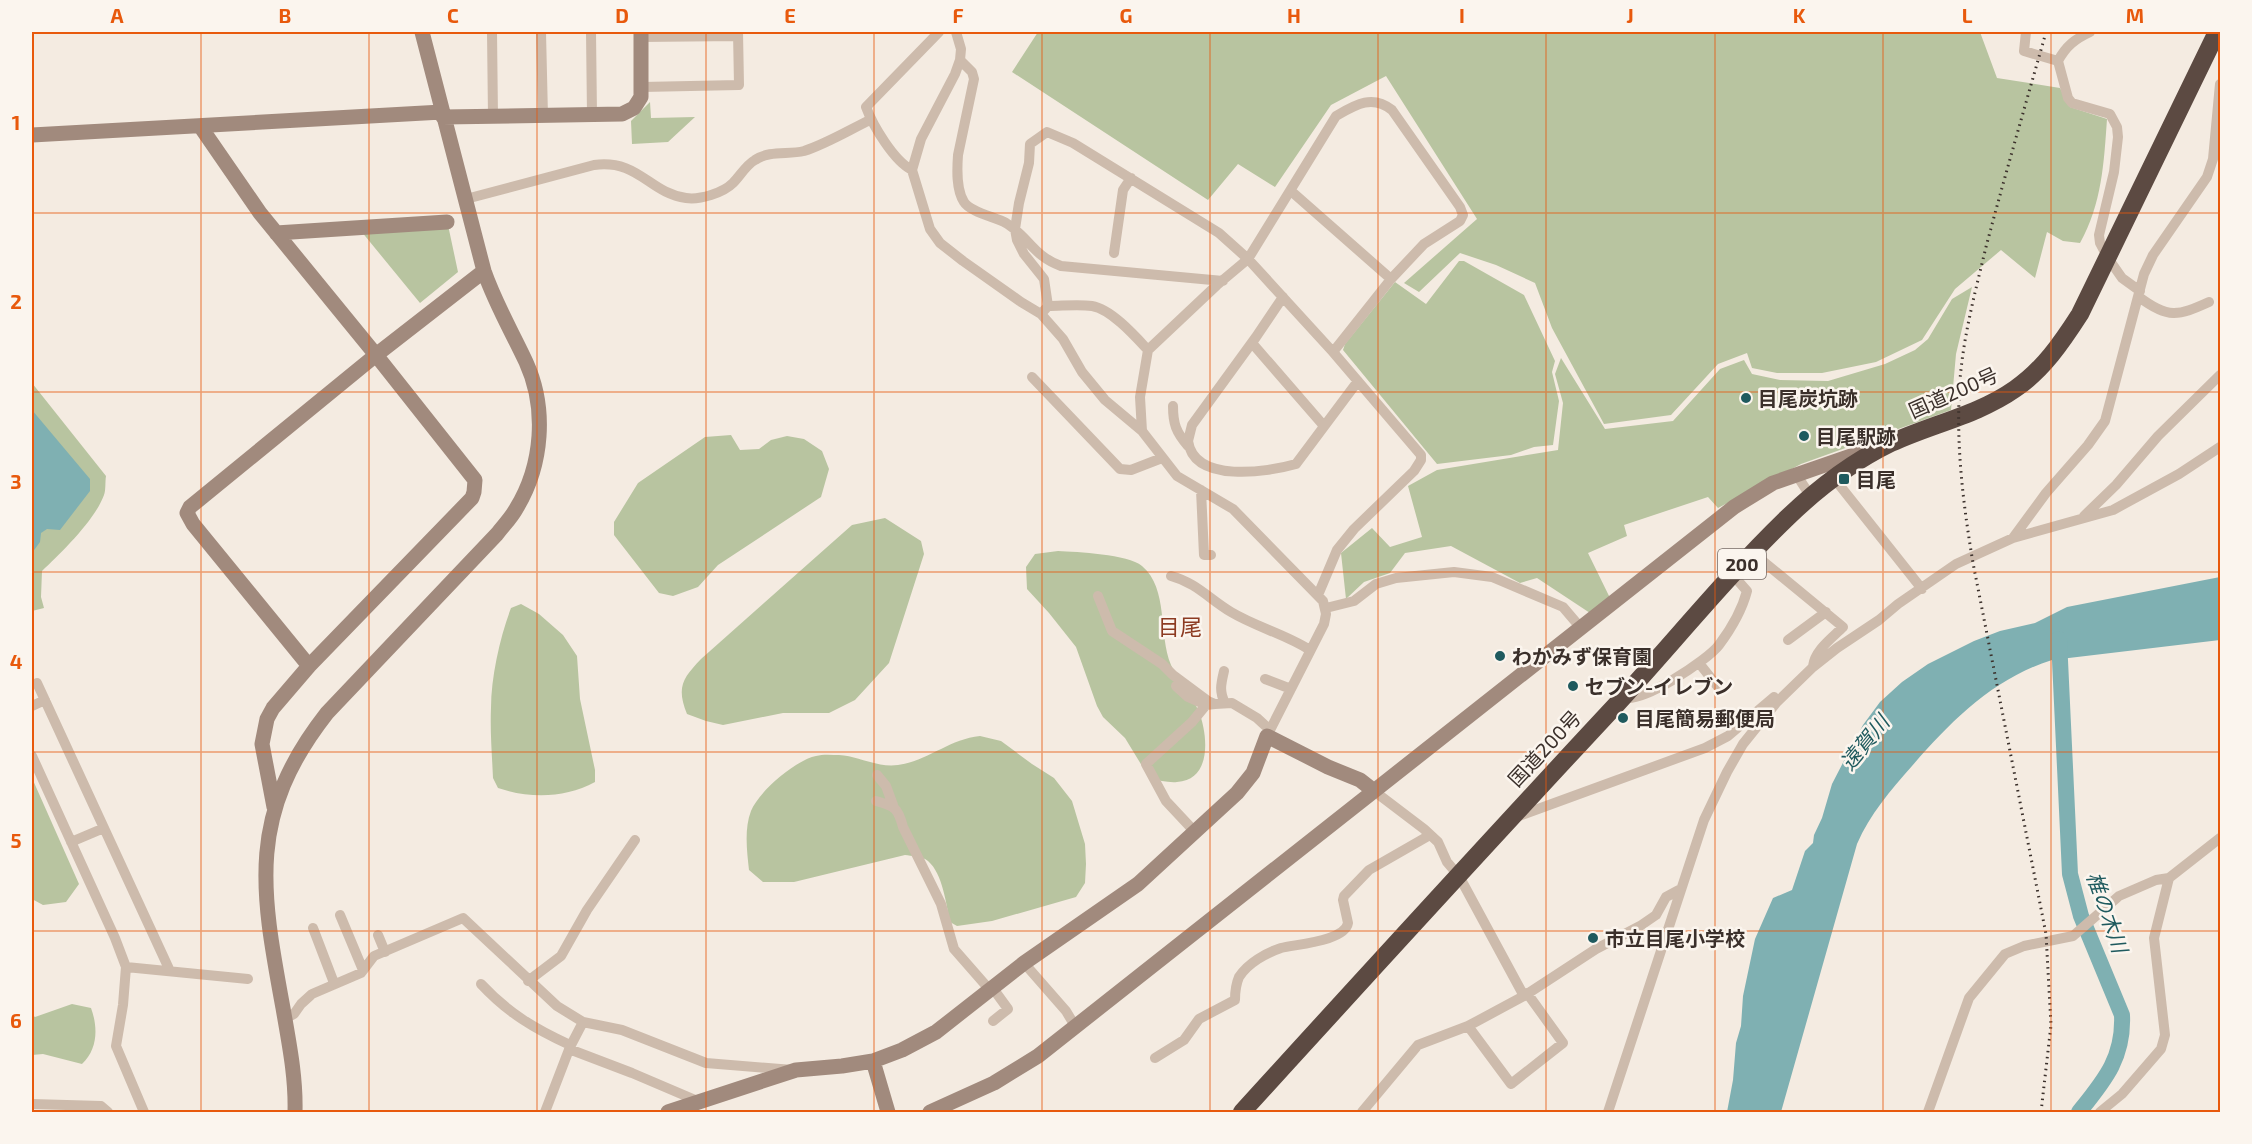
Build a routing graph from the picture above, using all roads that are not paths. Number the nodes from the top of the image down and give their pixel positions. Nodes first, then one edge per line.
1 (422, 32) edge
2 (492, 32) edge
3 (541, 32) edge
4 (591, 32) edge
5 (939, 32) edge
6 (956, 32) edge
7 (2026, 32) edge
8 (2090, 32) edge
9 (2217, 32) edge
10 (641, 34) edge
11 (738, 34) edge
12 (2220, 42) edge
13 (960, 60) junction
14 (2058, 61) junction
15 (2220, 84) edge
16 (642, 87) junction
17 (443, 115) junction
18 (592, 115) junction
19 (543, 116) junction
20 (493, 117) junction
21 (870, 120) junction
22 (200, 126) junction
23 (32, 135) edge
24 (912, 170) junction
25 (1131, 178) junction
26 (1291, 191) junction
27 (466, 200) junction
28 (447, 222) dead end
29 (1015, 229) junction
30 (276, 233) junction
31 (1114, 253) dead end
32 (2108, 258) junction
33 (1248, 259) junction
34 (484, 271) junction
35 (1391, 279) junction
36 (1222, 281) junction
37 (2140, 294) junction
38 (1283, 297) junction
39 (2210, 302) dead end
40 (1045, 310) junction
41 (1252, 343) junction
42 (1148, 350) junction
43 (1334, 352) junction
44 (376, 355) junction
45 (2220, 375) edge
46 (1032, 377) dead end
47 (1358, 381) junction
48 (1173, 406) dead end
49 (1324, 426) junction
50 (1142, 430) junction
51 (1894, 442) junction
52 (1188, 446) junction
53 (2220, 447) edge
54 (1162, 458) junction
55 (1796, 474) junction
56 (1833, 477) junction
57 (1201, 490) junction
58 (1811, 497) junction
59 (2079, 520) junction
60 (2013, 538) junction
61 (1753, 553) junction
62 (1211, 555) dead end
63 (1732, 574) junction
64 (1172, 576) dead end
65 (1922, 588) junction
66 (1318, 595) junction
67 (1098, 596) dead end
68 (1326, 608) junction
69 (1826, 612) junction
70 (1580, 627) junction
71 (1792, 640) dead end
72 (1310, 650) junction
73 (1699, 663) junction
74 (309, 666) junction
75 (1813, 667) junction
76 (1224, 671) dead end
77 (1265, 679) dead end
78 (37, 683) dead end
79 (1795, 685) junction
80 (1176, 686) dead end
81 (1718, 687) dead end
82 (1291, 689) junction
83 (1623, 697) junction
84 (45, 700) junction
85 (1215, 704) junction
86 (32, 706) edge
87 (1269, 733) junction
88 (32, 756) edge
89 (877, 774) dead end
90 (1374, 790) junction
91 (876, 801) dead end
92 (893, 805) junction
93 (274, 810) junction
94 (1510, 819) junction
95 (104, 828) junction
96 (1195, 832) junction
97 (1430, 835) junction
98 (2220, 838) edge
99 (635, 840) dead end
100 (71, 842) junction
101 (1459, 876) junction
102 (2169, 878) junction
103 (1679, 890) junction
104 (340, 915) dead end
105 (313, 928) dead end
106 (378, 935) dead end
107 (385, 952) junction
108 (1024, 963) junction
109 (126, 967) junction
110 (363, 970) junction
111 (170, 971) junction
112 (248, 979) dead end
113 (528, 981) junction
114 (334, 983) junction
115 (481, 984) dead end
116 (991, 988) junction
117 (1526, 994) junction
118 (285, 1019) junction
119 (993, 1021) dead end
120 (584, 1022) junction
121 (1075, 1026) junction
122 (1468, 1026) junction
123 (570, 1047) junction
124 (1155, 1058) dead end
125 (873, 1060) junction
126 (796, 1070) junction
127 (700, 1102) junction
128 (32, 1104) edge
129 (143, 1110) edge
130 (108, 1113) edge
131 (130, 1113) edge
132 (295, 1113) edge
133 (545, 1113) edge
134 (668, 1113) edge
135 (888, 1113) edge
136 (930, 1113) edge
137 (1242, 1113) edge
138 (1362, 1113) edge
139 (1608, 1113) edge
140 (1928, 1113) edge
141 (2100, 1113) edge

1 - 17 street
2 - 20 street
3 - 19 street
4 - 18 street
5 - 21 street
6 - 13 street
7 - 14 street
8 - 14 street
9 - 12 street
9 - 32 highway, 国道200号 / 200
10 - 11 street
10 - 16 street
11 - 16 street
13 - 24 street
13 - 29 street
14 - 32 street
15 - 37 street
16 - 18 street
17 - 20 street
17 - 22 street
17 - 27 street
18 - 19 street
19 - 20 street
21 - 24 street
21 - 27 street
22 - 23 street
22 - 30 street
24 - 40 street
25 - 29 street
25 - 31 street
25 - 33 street
26 - 33 street
26 - 35 street
26 - 35 street
27 - 34 street
28 - 30 street
29 - 36 street
29 - 40 street
30 - 44 street
32 - 37 street
32 - 51 highway, 国道200号 / 200
33 - 36 street
33 - 38 street
34 - 44 street
34 - 93 street
35 - 43 street
36 - 42 street
37 - 39 street
37 - 60 street
38 - 41 street
38 - 43 street
40 - 42 street
40 - 50 street
41 - 49 street
41 - 52 street
42 - 50 street
43 - 47 street
44 - 74 street
44 - 74 street
45 - 59 street
46 - 54 street
47 - 49 street
47 - 66 street
48 - 52 street
49 - 52 street
50 - 54 street
51 - 55 street
51 - 56 highway, 国道200号 / 200
53 - 59 street
54 - 57 street
55 - 58 street
55 - 70 street
56 - 58 highway, 国道200号 / 200
56 - 65 street
57 - 62 street
57 - 66 street
58 - 61 highway, 国道200号 / 200
59 - 60 street
60 - 65 street
61 - 63 highway, 国道200号 / 200
61 - 69 street
63 - 73 street
63 - 83 highway, 国道200号 / 200
64 - 72 street
65 - 75 street
66 - 68 street
67 - 85 street
68 - 70 street
68 - 72 street
69 - 71 street
69 - 75 street
70 - 90 street
72 - 82 street
73 - 81 street
73 - 83 street
74 - 93 street
75 - 79 street
76 - 85 street
77 - 82 street
78 - 84 street
79 - 94 street
79 - 103 street
80 - 85 street
82 - 87 street
83 - 94 highway, 国道200号 / 200
84 - 86 street
84 - 95 street
85 - 87 street
85 - 96 street
87 - 90 street
87 - 96 street
88 - 100 street
89 - 92 street
90 - 97 street
90 - 121 street
91 - 92 street
92 - 116 street
93 - 118 street
94 - 101 highway, 国道200号 / 200
95 - 100 street
95 - 111 street
96 - 108 street
97 - 101 street
97 - 124 street
98 - 102 street
99 - 113 street
100 - 109 street
101 - 117 street
101 - 137 highway, 国道200号 / 200
102 - 140 street
102 - 141 street
103 - 117 street
103 - 139 street
104 - 110 street
105 - 114 street
106 - 107 street
107 - 110 street
107 - 113 street
108 - 116 street
108 - 121 street
109 - 111 street
109 - 129 street
110 - 114 street
111 - 112 street
113 - 120 street
114 - 118 street
115 - 123 street
116 - 119 street
116 - 125 street
117 - 122 street
117 - 122 street
118 - 132 street
120 - 123 street
120 - 126 street
121 - 136 street
122 - 138 street
123 - 127 street
123 - 133 street
125 - 126 street
125 - 135 street
126 - 127 street
127 - 134 street
128 - 130 street
129 - 131 street

